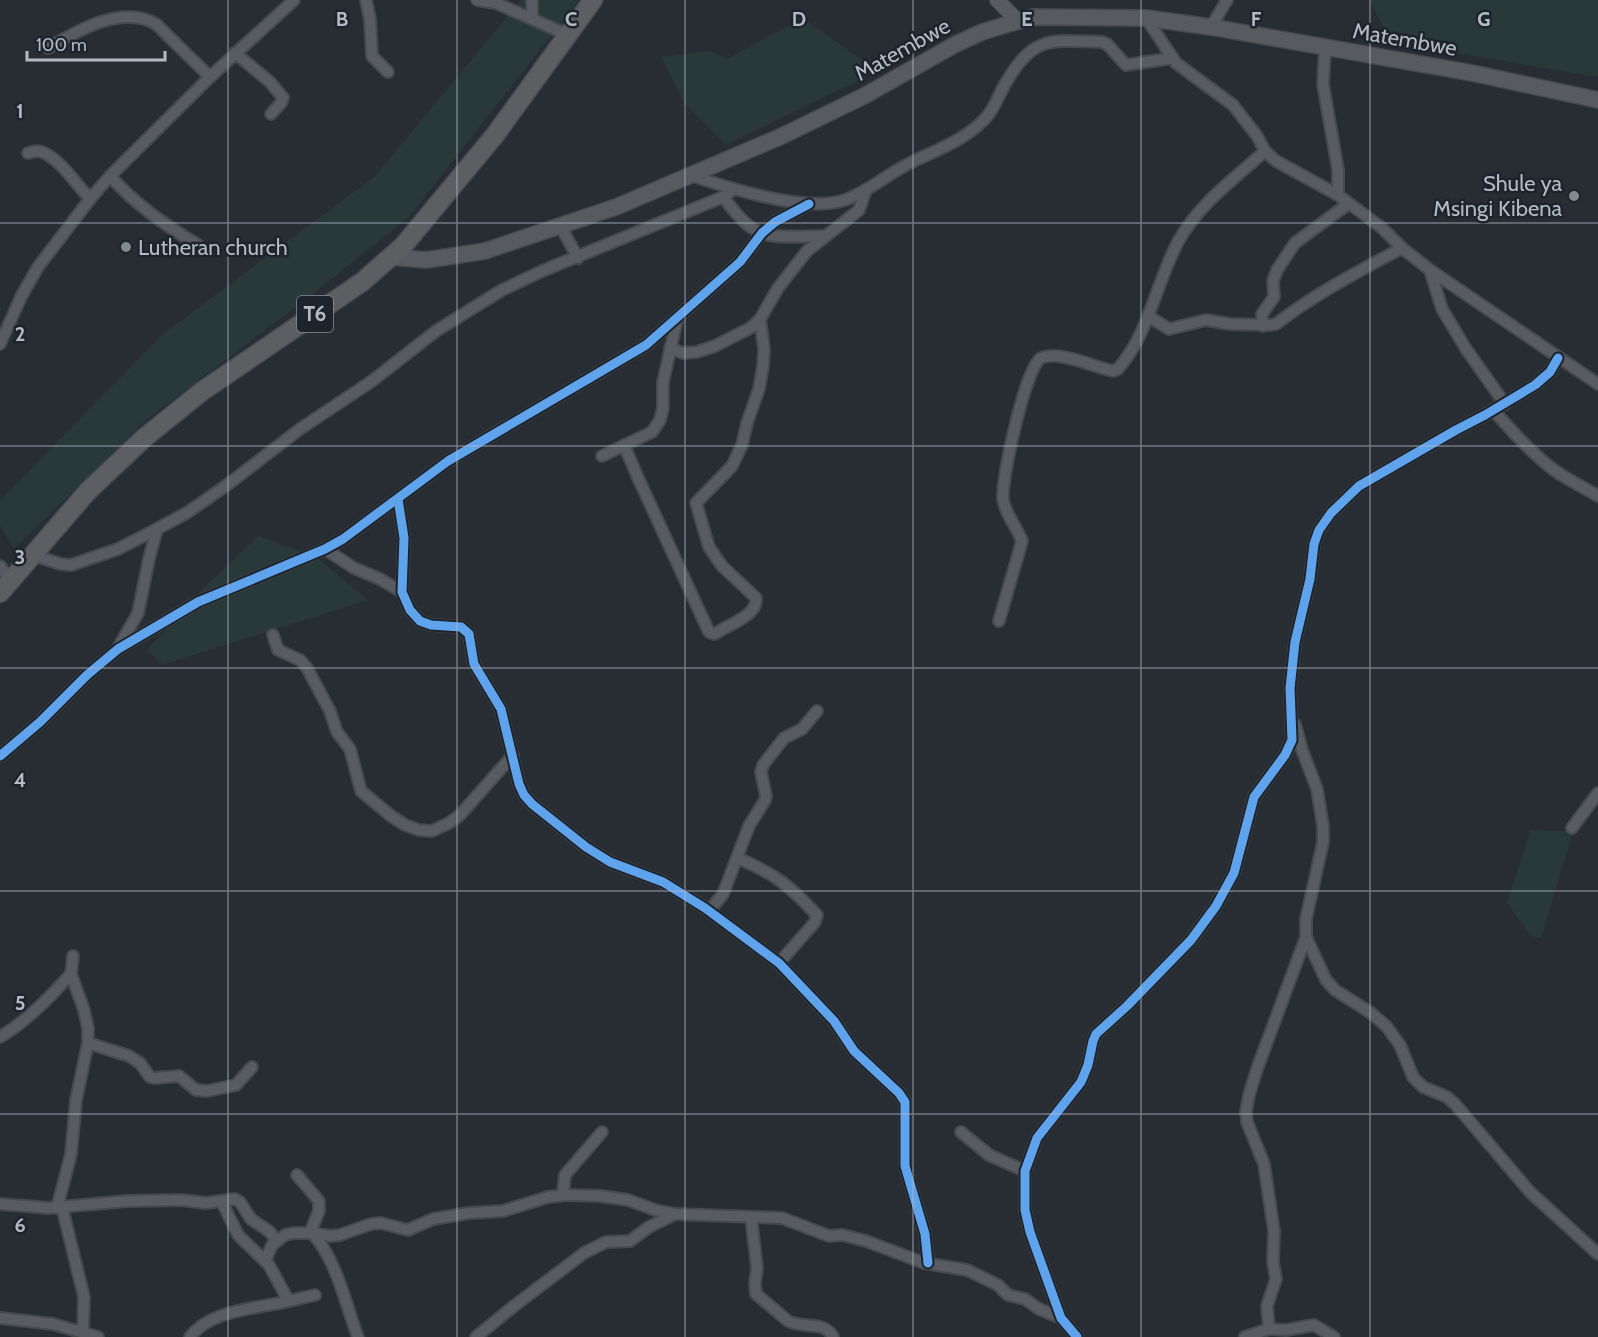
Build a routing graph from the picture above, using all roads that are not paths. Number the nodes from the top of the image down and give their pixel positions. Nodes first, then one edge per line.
1 (294, 0) edge
2 (366, 0) edge
3 (477, 0) edge
4 (532, 0) edge
5 (593, 0) edge
6 (998, 0) edge
7 (1227, 0) edge
8 (1146, 18) junction
9 (532, 19) junction
10 (1017, 21) junction
11 (1211, 27) junction
12 (568, 35) junction
13 (1325, 47) junction
14 (48, 48) dead end
15 (236, 53) junction
16 (1173, 58) junction
17 (388, 72) dead end
18 (210, 77) junction
19 (1598, 100) edge
20 (271, 114) dead end
21 (1265, 151) junction
22 (28, 153) dead end
23 (690, 175) junction
24 (110, 176) junction
25 (733, 190) junction
26 (867, 190) junction
27 (1338, 195) junction
28 (723, 197) junction
29 (90, 199) junction
30 (809, 204) junction
31 (1348, 204) junction
32 (561, 227) junction
33 (762, 233) junction
34 (823, 237) junction
35 (198, 245) dead end
36 (1402, 248) junction
37 (391, 257) junction
38 (578, 258) junction
39 (1430, 270) junction
40 (1148, 316) junction
41 (760, 319) junction
42 (677, 320) junction
43 (1263, 326) junction
44 (0, 344) edge
45 (669, 348) junction
46 (1558, 358) junction
47 (1598, 384) edge
48 (1504, 404) junction
49 (1493, 410) junction
50 (624, 445) junction
51 (602, 456) dead end
52 (1598, 496) edge
53 (398, 499) junction
54 (157, 529) junction
55 (325, 549) junction
56 (32, 555) junction
57 (0, 566) edge
58 (5, 588) edge
59 (402, 592) junction
60 (999, 621) dead end
61 (273, 635) dead end
62 (118, 649) junction
63 (1290, 705) junction
64 (817, 711) dead end
65 (513, 754) junction
66 (0, 756) edge
67 (1598, 793) edge
68 (1572, 828) dead end
69 (737, 858) junction
70 (709, 911) junction
71 (1306, 937) junction
72 (73, 956) dead end
73 (779, 963) junction
74 (71, 974) junction
75 (0, 1037) edge
76 (87, 1043) junction
77 (252, 1067) dead end
78 (602, 1132) dead end
79 (961, 1132) dead end
80 (1025, 1171) junction
81 (297, 1175) dead end
82 (563, 1195) junction
83 (222, 1202) junction
84 (0, 1204) edge
85 (59, 1207) junction
86 (675, 1214) junction
87 (751, 1218) junction
88 (311, 1233) junction
89 (277, 1240) junction
90 (1598, 1254) edge
91 (266, 1261) junction
92 (928, 1263) junction
93 (315, 1295) dead end
94 (288, 1300) junction
95 (0, 1318) edge
96 (1061, 1318) junction
97 (1269, 1329) junction
98 (83, 1331) junction
99 (69, 1332) edge
100 (98, 1337) edge
101 (190, 1337) edge
102 (358, 1337) edge
103 (476, 1337) edge
104 (833, 1337) edge
105 (1077, 1337) edge
106 (1245, 1337) edge
107 (1334, 1337) edge

1 - 15 street
2 - 17 street
3 - 9 street
4 - 9 street
5 - 12 highway, T6
6 - 10 street
7 - 11 street
8 - 10 main road, Matembwe
8 - 11 main road, Matembwe
8 - 16 street
9 - 12 street
10 - 23 main road, Matembwe
11 - 13 main road, Matembwe
12 - 37 highway, T6
13 - 19 main road, Matembwe
13 - 27 street
14 - 18 street
15 - 18 street
15 - 20 street
16 - 21 street
16 - 26 street
18 - 24 street
21 - 27 street
21 - 40 street
22 - 29 street
23 - 25 street
23 - 32 main road, Matembwe
24 - 29 street
24 - 35 street
25 - 28 street
25 - 30 street
26 - 30 street
26 - 34 street
27 - 31 street
28 - 33 street
28 - 38 street
29 - 44 street
30 - 33 street
31 - 36 street
31 - 43 street
32 - 37 main road, Matembwe
32 - 38 street
33 - 34 street
33 - 42 street
34 - 41 street
36 - 39 street
36 - 43 street
37 - 56 highway, T6
38 - 54 street
39 - 46 street
39 - 48 street
40 - 43 street
40 - 60 street
41 - 45 street
41 - 50 street
42 - 45 street
42 - 53 street
45 - 50 street
46 - 47 street
46 - 48 street
48 - 49 street
49 - 52 street
49 - 63 street
50 - 51 street
53 - 55 street
53 - 59 street
54 - 56 street
54 - 62 street
55 - 59 street
55 - 62 street
56 - 58 highway, T6
57 - 58 street
59 - 65 street
61 - 65 street
62 - 66 street
63 - 71 street
63 - 80 street
64 - 69 street
65 - 70 street
67 - 68 street
69 - 70 street
69 - 73 street
70 - 73 street
71 - 90 street
71 - 97 street
72 - 74 street
73 - 92 street
74 - 75 street
74 - 76 street
76 - 77 street
76 - 85 street
78 - 82 street
79 - 80 street
80 - 96 street
81 - 88 street
82 - 86 street
82 - 88 street
83 - 85 street
83 - 89 street
83 - 91 street
84 - 85 street
85 - 98 street
86 - 87 street
86 - 103 street
87 - 92 street
87 - 104 street
88 - 89 street
88 - 102 street
89 - 91 street
91 - 94 street
92 - 96 street
93 - 94 street
94 - 101 street
95 - 99 street
96 - 105 street
97 - 106 street
97 - 107 street
98 - 99 street
98 - 100 street

